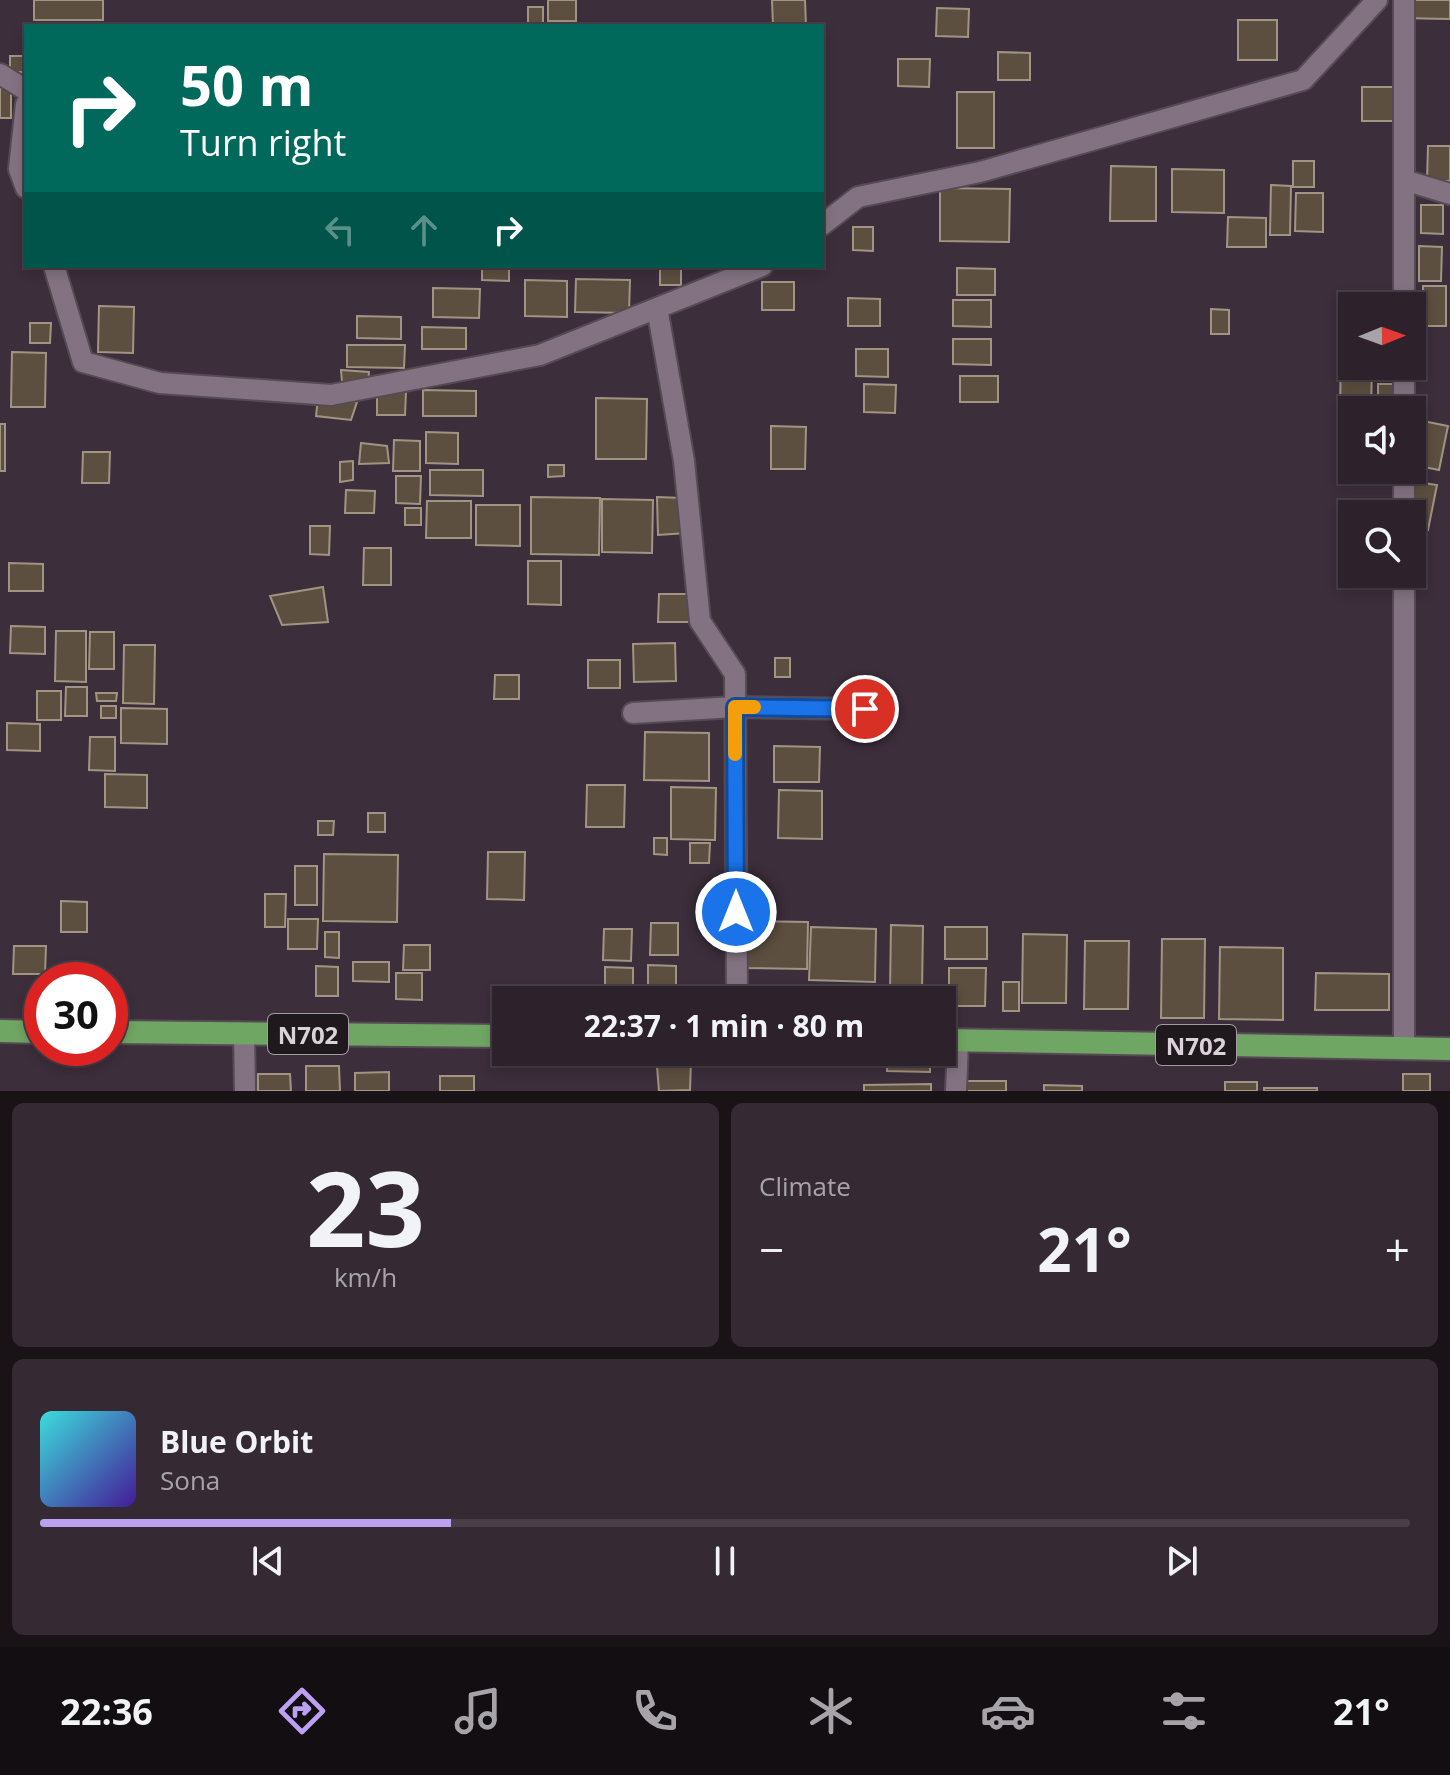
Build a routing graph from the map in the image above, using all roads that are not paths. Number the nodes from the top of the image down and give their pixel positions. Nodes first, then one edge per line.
1 (1377, 0) edge
2 (1404, 0) edge
3 (0, 74) edge
4 (24, 89) edge
5 (24, 123) edge
6 (1404, 180) junction
7 (24, 183) edge
8 (1450, 194) edge
9 (824, 223) edge
10 (55, 268) edge
11 (757, 268) edge
12 (1404, 292) edge
13 (657, 308) junction
14 (1404, 588) edge
15 (735, 707) junction
16 (865, 709) dead end
17 (633, 713) dead end
18 (737, 986) edge
19 (0, 1031) edge
20 (24, 1032) edge
21 (128, 1032) edge
22 (244, 1033) junction
23 (492, 1036) edge
24 (956, 1040) edge
25 (1404, 1049) junction
26 (1450, 1049) edge
27 (953, 1066) edge
28 (245, 1091) edge
29 (956, 1091) edge

1 - 9 street
2 - 6 street
3 - 4 street
5 - 7 street
6 - 8 street
6 - 12 street
10 - 13 street
11 - 13 street
13 - 15 street
14 - 25 street
15 - 16 street
15 - 17 street
15 - 18 street
19 - 20 highway
21 - 22 highway, N702
22 - 23 highway, N702
22 - 28 street
24 - 25 highway, N702
25 - 26 highway, N702
27 - 29 street

